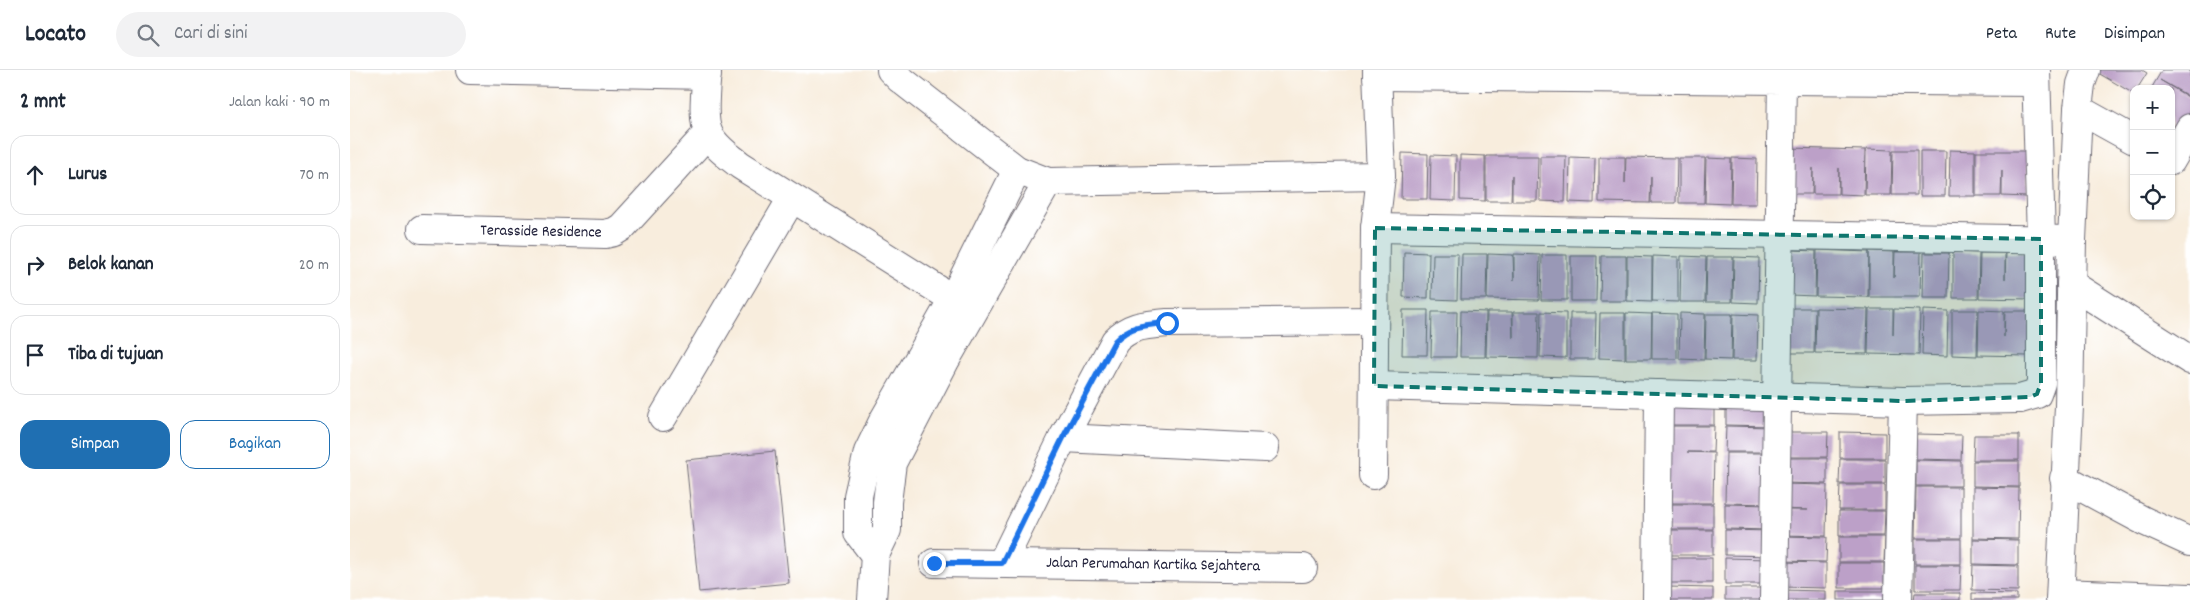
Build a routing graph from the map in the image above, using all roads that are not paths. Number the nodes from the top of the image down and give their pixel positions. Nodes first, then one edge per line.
1 (470, 70) edge
2 (891, 70) edge
3 (2086, 70) edge
4 (707, 72) edge
5 (1377, 73) edge
6 (1672, 74) edge
7 (2036, 76) edge
8 (1782, 80) junction
9 (2078, 109) junction
10 (2190, 128) edge
11 (708, 133) junction
12 (2130, 138) edge
13 (2175, 154) edge
14 (2175, 164) edge
15 (1017, 170) junction
16 (2190, 173) edge
17 (1381, 176) junction
18 (1048, 182) junction
19 (792, 198) junction
20 (1375, 228) junction
21 (422, 229) dead end
22 (1781, 235) junction
23 (2041, 239) junction
24 (2072, 240) junction
25 (2071, 284) junction
26 (952, 299) junction
27 (1374, 321) junction
28 (2190, 360) edge
29 (1374, 386) junction
30 (1659, 394) junction
31 (1779, 398) junction
32 (1903, 401) junction
33 (663, 417) dead end
34 (1063, 438) junction
35 (1265, 448) dead end
36 (1373, 475) dead end
37 (2064, 478) junction
38 (2190, 542) edge
39 (875, 555) junction
40 (934, 563) dead end
41 (1002, 563) junction
42 (1303, 568) dead end
43 (2060, 597) edge
44 (2190, 598) edge
45 (872, 600) edge
46 (1657, 600) edge
47 (1774, 600) edge
48 (1898, 600) edge

1 - 4 street
2 - 15 street
3 - 9 street
4 - 11 street
5 - 6 street
5 - 17 street
6 - 8 street
7 - 8 street
7 - 23 street
8 - 22 street
9 - 12 street
9 - 24 street
10 - 13 street
11 - 19 street
11 - 21 street, Terasside Residence
14 - 16 street
15 - 18 street
15 - 26 street
17 - 18 street
17 - 20 street
18 - 39 street
19 - 26 street
19 - 33 street
20 - 22 street
20 - 27 street
22 - 23 street
22 - 31 street
23 - 24 street
23 - 32 street
24 - 25 street
25 - 28 street
25 - 37 street
26 - 39 street
27 - 29 street
27 - 34 street
29 - 30 street
29 - 36 street
30 - 31 street
30 - 46 street
31 - 32 street
31 - 47 street
32 - 48 street
34 - 35 street
34 - 41 street
37 - 38 street
37 - 43 street
39 - 45 street
40 - 41 street, Jalan Perumahan Kartika Sejahtera
41 - 42 street, Jalan Perumahan Kartika Sejahtera
43 - 44 street

